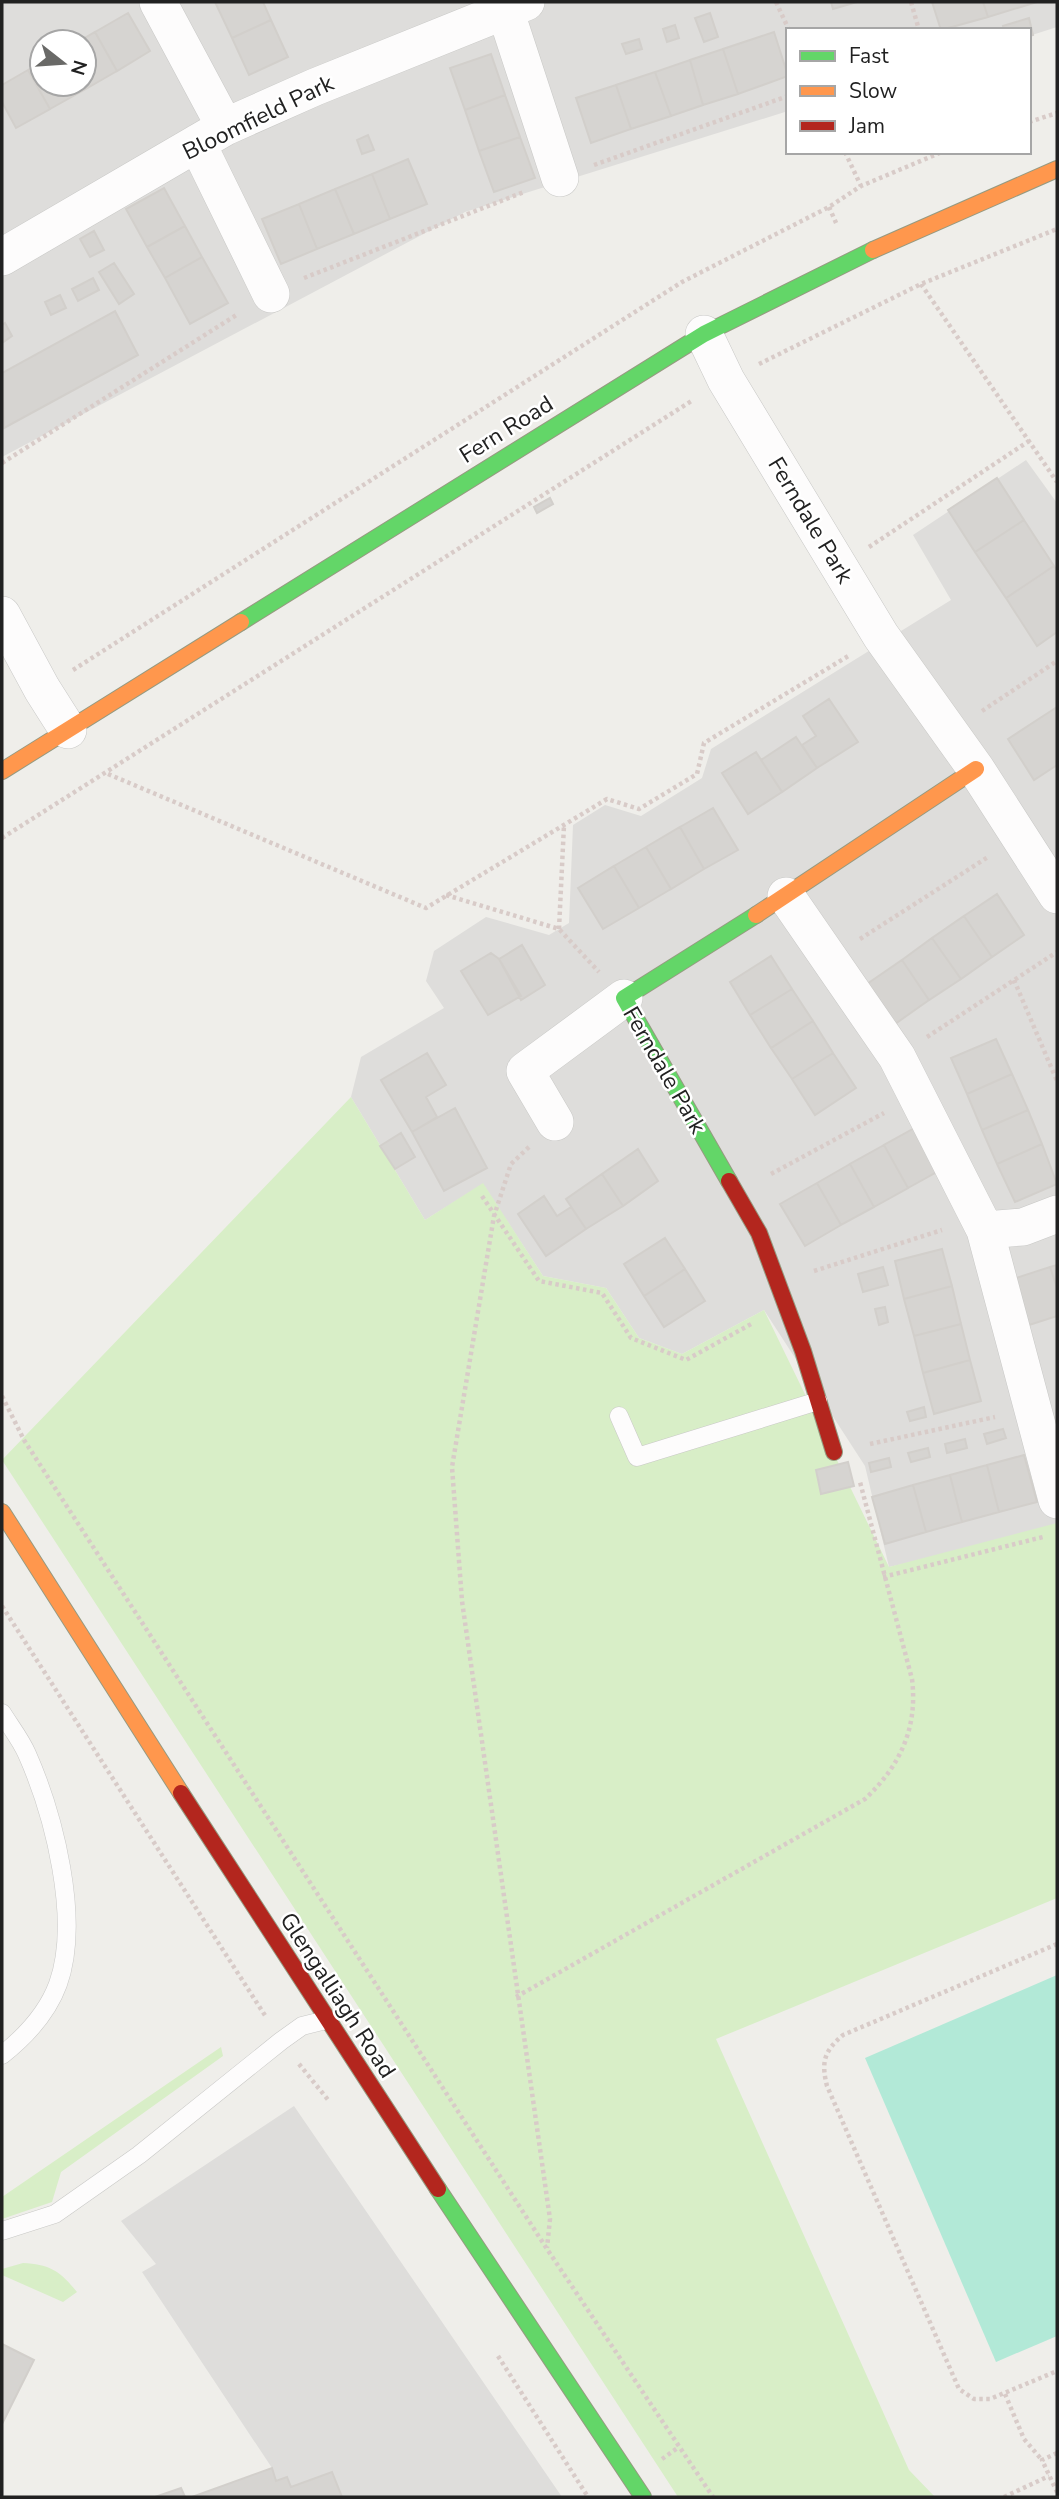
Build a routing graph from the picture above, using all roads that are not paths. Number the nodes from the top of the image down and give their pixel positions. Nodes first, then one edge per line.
1 (158, 2) edge
2 (516, 6) edge
3 (211, 135) junction
4 (1057, 169) edge
5 (560, 178) road end
6 (2, 257) edge
7 (271, 294) road end
8 (704, 334) junction
9 (2, 615) edge
10 (68, 730) junction
11 (976, 769) junction
12 (2, 771) edge
13 (1057, 895) edge
14 (786, 896) junction
15 (624, 998) junction
16 (555, 1122) road end
17 (1057, 1214) edge
18 (985, 1230) junction
19 (818, 1401) junction
20 (619, 1416) dead end
21 (841, 1450) road end
22 (1057, 1500) edge
23 (2, 1512) edge
24 (2, 1713) edge
25 (326, 2020) junction
26 (2, 2055) edge
27 (2, 2231) edge
28 (643, 2497) edge

1 - 3 street
2 - 3 street, Bloomfield Park
2 - 5 street
3 - 6 street, Bloomfield Park
3 - 7 street
4 - 8 street, Fern Road
8 - 10 street, Fern Road
8 - 11 street, Ferndale Park
9 - 10 street
10 - 12 street, Fern Road
11 - 13 street, Ferndale Park
11 - 14 street, Ferndale Park
14 - 15 street, Ferndale Park
14 - 18 street
15 - 16 street
15 - 19 street, Ferndale Park
17 - 18 street
18 - 22 street
19 - 20 lane
19 - 21 street, Ferndale Park
23 - 25 street, Glengalliagh Road
24 - 26 lane
25 - 27 lane
25 - 28 street, Glengalliagh Road

